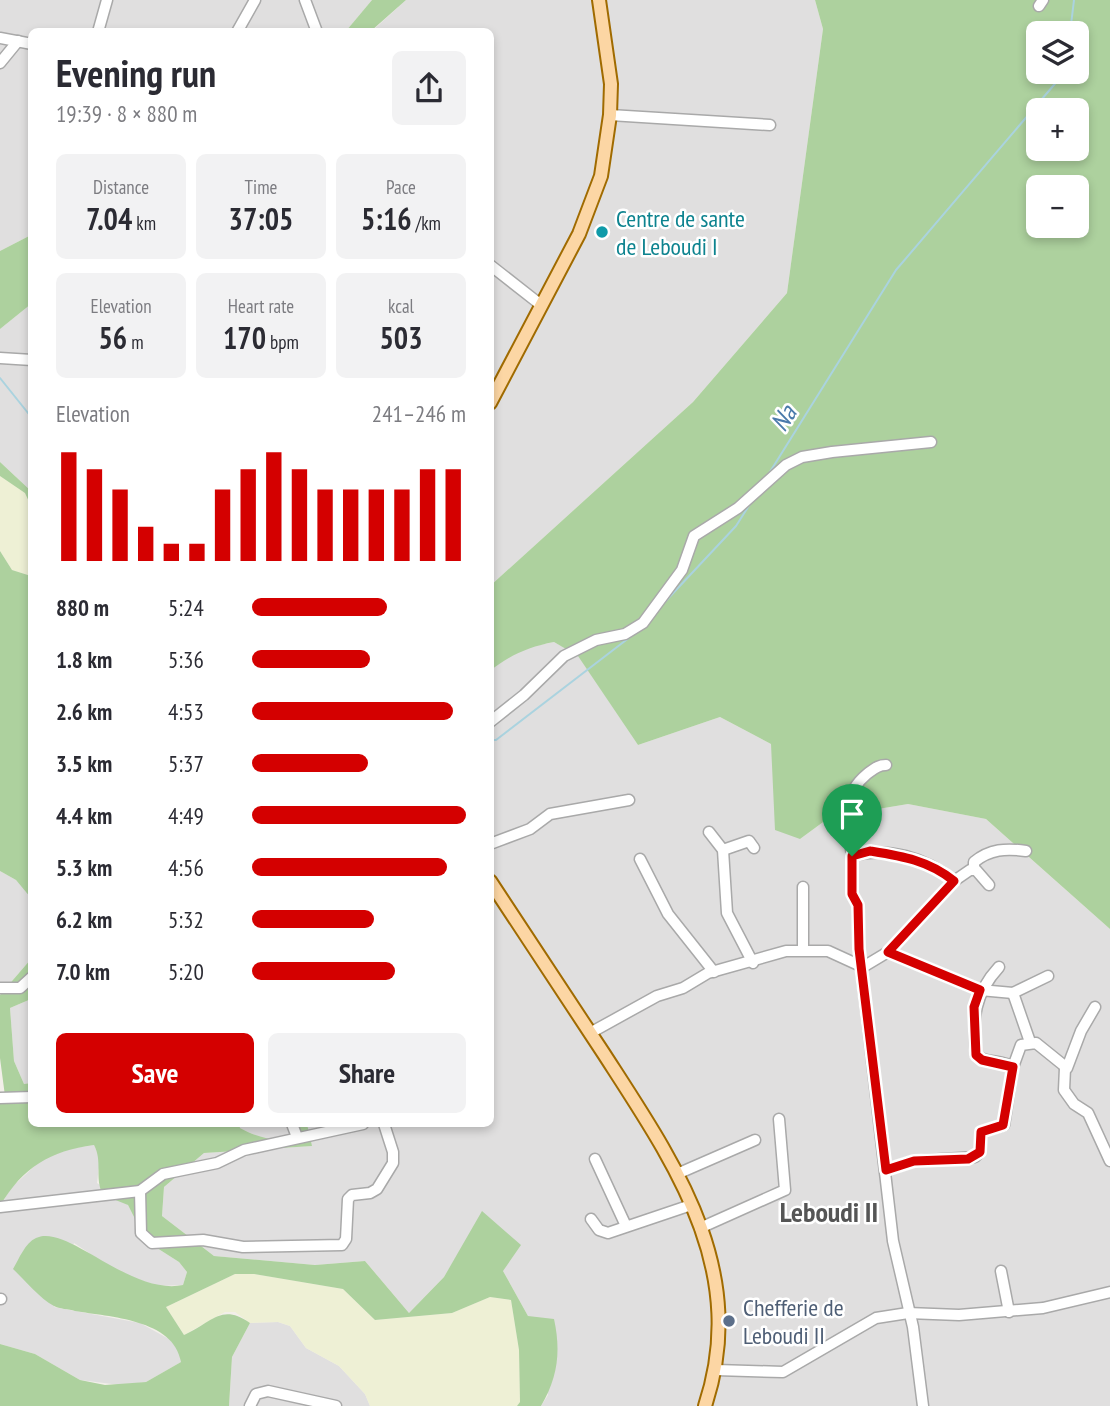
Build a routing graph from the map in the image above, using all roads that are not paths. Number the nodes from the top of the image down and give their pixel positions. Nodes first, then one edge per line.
1 (107, 0) edge
2 (255, 0) edge
3 (305, 0) edge
4 (600, 0) edge
5 (99, 28) edge
6 (239, 28) edge
7 (316, 28) edge
8 (0, 38) edge
9 (18, 41) junction
10 (28, 43) edge
11 (0, 63) edge
12 (610, 115) junction
13 (769, 125) dead end
14 (494, 268) edge
15 (541, 305) junction
16 (0, 358) edge
17 (28, 360) edge
18 (494, 395) edge
19 (931, 442) dead end
20 (494, 719) edge
21 (886, 765) dead end
22 (629, 800) dead end
23 (709, 832) dead end
24 (494, 842) edge
25 (754, 848) dead end
26 (723, 850) junction
27 (1026, 851) dead end
28 (852, 856) junction
29 (640, 859) dead end
30 (974, 869) junction
31 (954, 881) junction
32 (989, 885) dead end
33 (494, 887) edge
34 (803, 887) dead end
35 (803, 950) junction
36 (888, 952) junction
37 (752, 963) junction
38 (863, 967) junction
39 (999, 967) dead end
40 (715, 972) junction
41 (1048, 976) dead end
42 (28, 981) edge
43 (0, 988) edge
44 (980, 990) junction
45 (1013, 993) junction
46 (1095, 1007) dead end
47 (590, 1033) junction
48 (1030, 1042) junction
49 (1013, 1067) junction
50 (1065, 1068) junction
51 (28, 1097) edge
52 (0, 1098) edge
53 (779, 1119) dead end
54 (293, 1127) edge
55 (349, 1127) edge
56 (385, 1127) edge
57 (297, 1138) junction
58 (755, 1140) dead end
59 (595, 1159) dead end
60 (1110, 1161) edge
61 (886, 1170) junction
62 (677, 1174) junction
63 (140, 1191) junction
64 (691, 1205) junction
65 (0, 1207) edge
66 (591, 1219) dead end
67 (626, 1226) junction
68 (700, 1228) junction
69 (1001, 1271) dead end
70 (1110, 1292) edge
71 (1009, 1312) junction
72 (908, 1313) junction
73 (716, 1370) junction
74 (250, 1406) edge
75 (336, 1406) edge
76 (705, 1406) edge
77 (923, 1406) edge

1 - 5 street
2 - 6 street
3 - 7 street
4 - 12 main road
8 - 9 street
9 - 10 street
9 - 11 street
12 - 13 street
12 - 15 main road
14 - 15 street
15 - 18 main road
16 - 17 street
19 - 20 street
21 - 28 street
22 - 24 street
23 - 26 street
25 - 26 street
26 - 37 street
27 - 30 street
28 - 31 street
28 - 38 street
29 - 40 street
30 - 31 street
30 - 32 street
31 - 36 street
33 - 47 main road
34 - 35 street
35 - 37 street
35 - 38 street
36 - 38 street
36 - 44 street
37 - 40 street
38 - 61 street
39 - 44 street
40 - 47 street
41 - 45 street
42 - 43 street
44 - 45 street
44 - 49 street
45 - 48 street
46 - 50 street
47 - 62 main road
48 - 49 street
48 - 50 street
49 - 61 street
50 - 60 street
51 - 52 street
53 - 68 street
54 - 57 street
55 - 57 street
56 - 63 street
57 - 63 street
58 - 62 street
59 - 67 street
61 - 72 street
62 - 64 main road
63 - 65 street
64 - 67 street
64 - 68 main road
66 - 67 street
68 - 73 main road
69 - 71 street
70 - 71 street
71 - 72 street
72 - 73 street
72 - 77 street
73 - 76 main road
74 - 75 street

